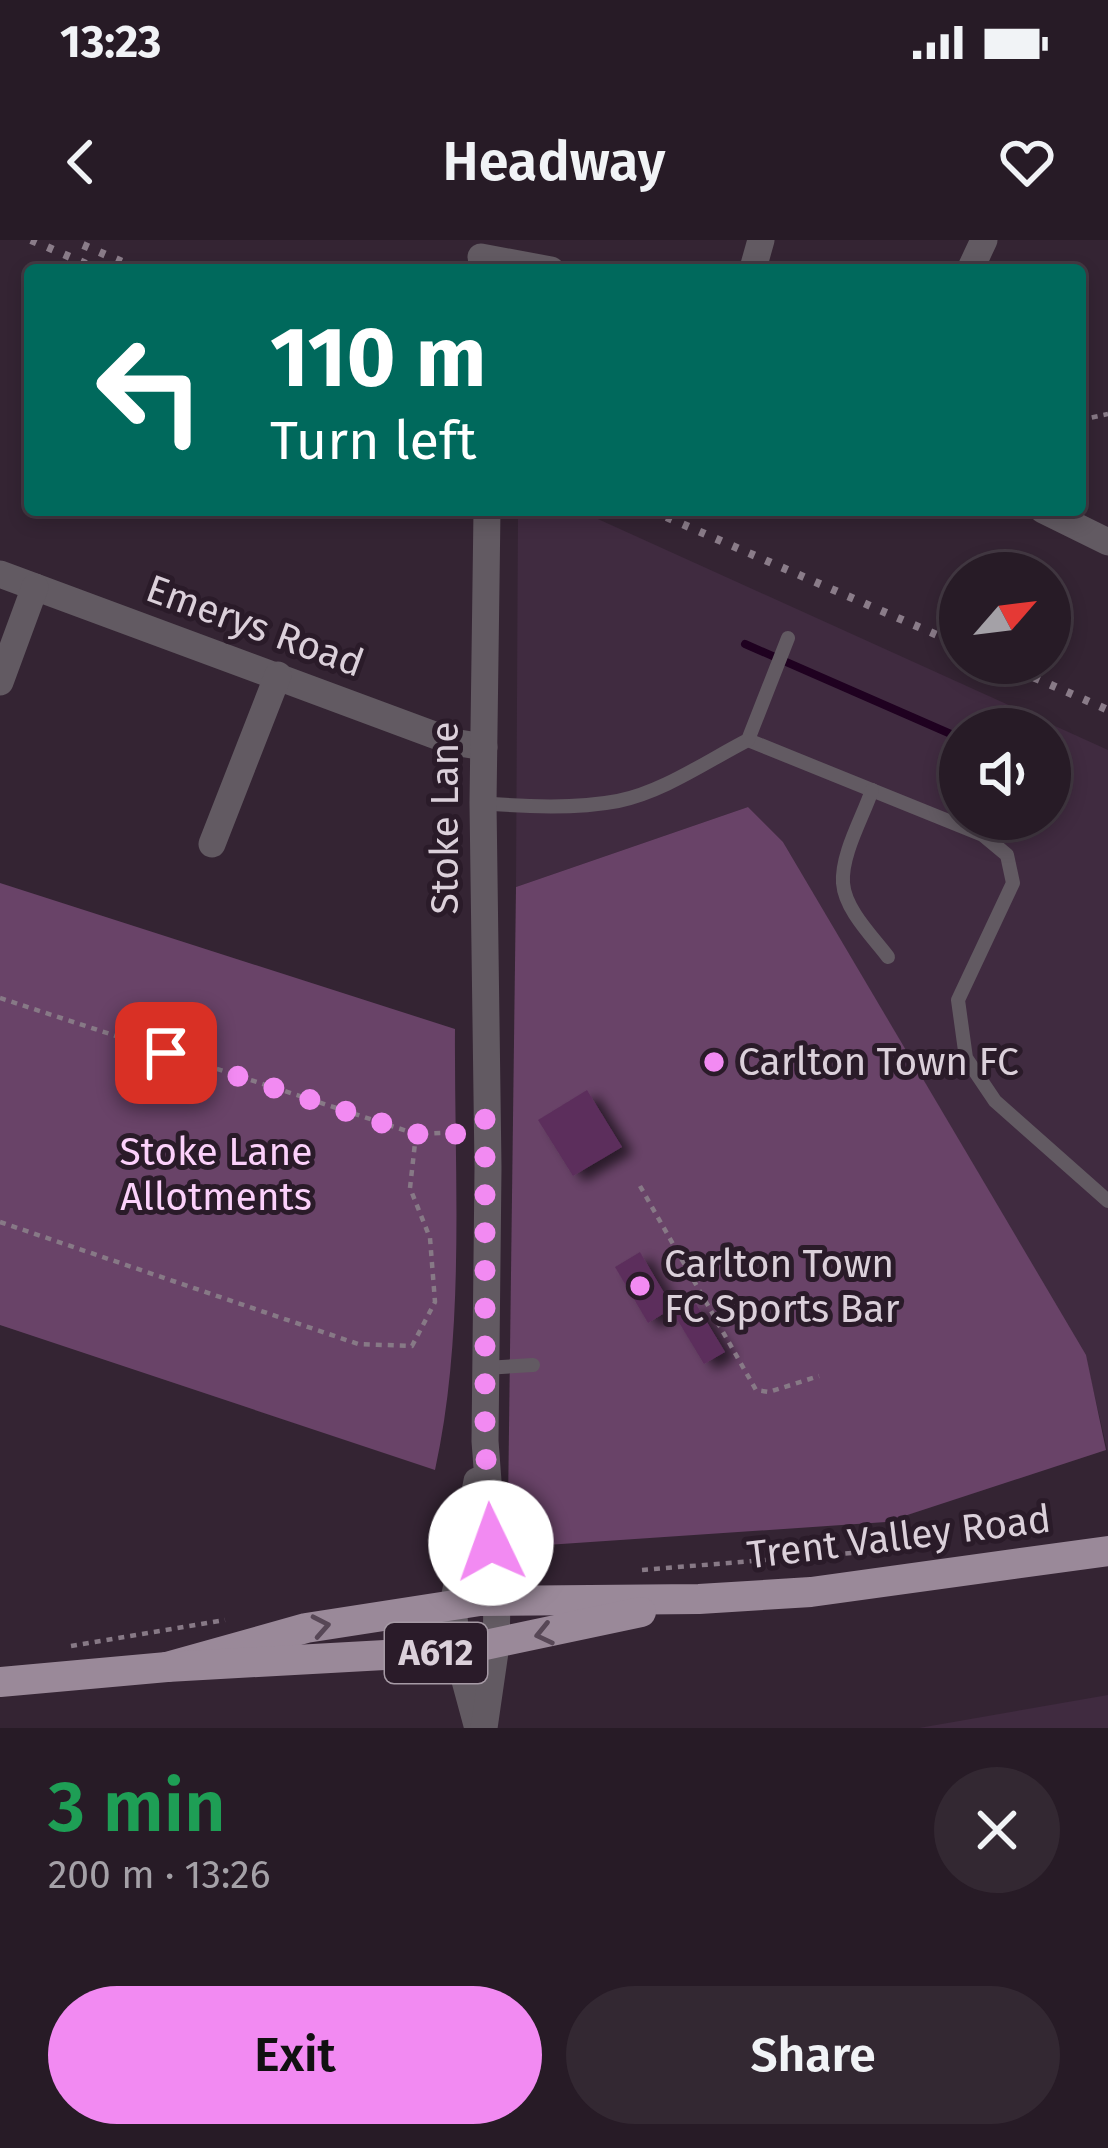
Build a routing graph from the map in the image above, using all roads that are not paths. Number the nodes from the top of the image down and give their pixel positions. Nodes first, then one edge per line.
1 (481, 256) edge
2 (521, 264) edge
3 (487, 516) edge
4 (1055, 516) edge
5 (1108, 542) edge
6 (0, 574) edge
7 (35, 587) junction
8 (785, 644) dead end
9 (278, 675) junction
10 (0, 682) edge
11 (748, 740) junction
12 (484, 747) junction
13 (872, 790) junction
14 (483, 803) junction
15 (212, 844) dead end
16 (888, 957) dead end
17 (1108, 1201) edge
18 (532, 1365) dead end
19 (485, 1368) junction
20 (485, 1441) junction
21 (1108, 1551) edge
22 (699, 1599) junction
23 (497, 1601) junction
24 (453, 1605) junction
25 (496, 1645) junction
26 (457, 1651) junction
27 (167, 1667) junction
28 (0, 1682) edge
29 (481, 1728) edge

1 - 2 street
3 - 12 street, Stoke Lane
4 - 5 street
6 - 7 street, Emerys Road
7 - 9 street, Emerys Road
7 - 10 street
8 - 11 lane
9 - 12 street, Emerys Road
9 - 15 street
11 - 13 lane
11 - 14 lane
12 - 14 street, Stoke Lane
13 - 16 lane
13 - 17 lane
14 - 19 street, Stoke Lane
18 - 19 lane
19 - 20 street, Stoke Lane
20 - 23 street
20 - 24 street
21 - 22 main road, Trent Valley Road / A612
22 - 23 main road, Trent Valley Road / A612
22 -> 25 main road, Trent Valley Road / A612
23 - 24 main road, Trent Valley Road / A612
23 - 25 street
24 - 26 street
27 -> 24 main road, Trent Valley Road / A612
25 - 26 main road, Trent Valley Road / A612
25 - 29 street
26 - 27 main road, Trent Valley Road / A612
26 - 29 street
27 - 28 main road, Trent Valley Road / A612

